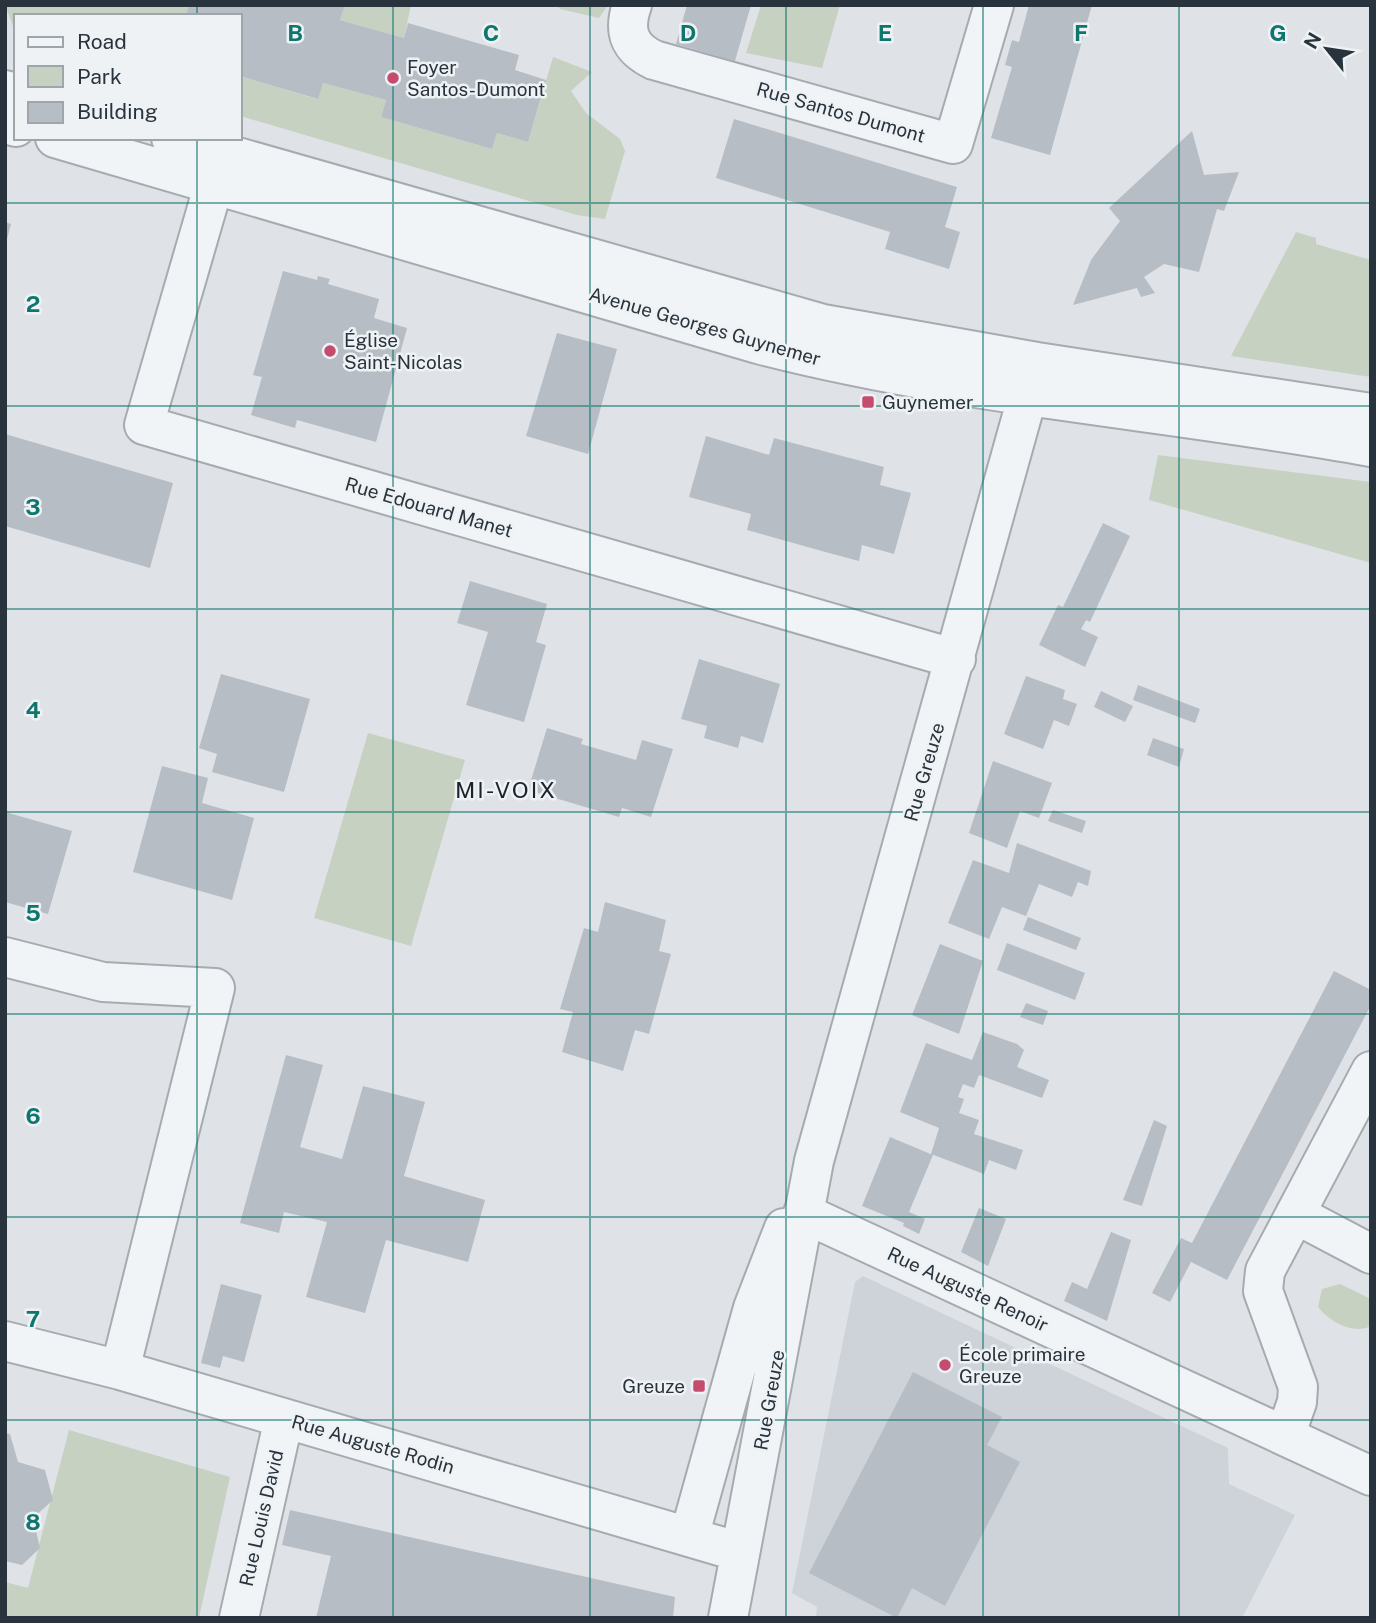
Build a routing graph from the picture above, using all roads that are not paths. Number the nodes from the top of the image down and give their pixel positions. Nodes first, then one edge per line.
1 (632, 5) edge
2 (994, 5) edge
3 (62, 140) edge
4 (178, 140) edge
5 (214, 184) junction
6 (1032, 379) junction
7 (1371, 413) edge
8 (1371, 447) edge
9 (956, 659) junction
10 (5, 957) edge
11 (1371, 1071) edge
12 (806, 1197) junction
13 (1294, 1214) junction
14 (1371, 1254) edge
15 (5, 1341) edge
16 (120, 1370) junction
17 (284, 1418) junction
18 (1285, 1436) junction
19 (1371, 1476) edge
20 (689, 1536) junction
21 (740, 1552) junction
22 (239, 1618) edge
23 (728, 1618) edge

1 - 2 street, Rue Santos Dumont
3 - 5 street, Avenue Georges Guynemer
4 - 6 street, Avenue Georges Guynemer
5 - 6 street, Avenue Georges Guynemer
5 - 9 street, Rue Edouard Manet
6 - 7 street, Avenue Georges Guynemer
6 - 8 street, Avenue Georges Guynemer
6 - 9 street, Rue Greuze
9 - 12 street, Rue Greuze
10 - 16 street
11 - 13 street
12 - 18 street, Rue Auguste Renoir
12 - 20 street, Rue Greuze
12 - 21 street, Rue Greuze
13 - 14 street
13 - 18 street
15 - 16 street, Rue Auguste Rodin
16 - 17 street, Rue Auguste Rodin
17 - 20 street, Rue Auguste Rodin
17 - 22 street, Rue Louis David
18 - 19 street, Rue Auguste Renoir
20 - 21 street, Rue Auguste Rodin
21 - 23 street, Rue Greuze

